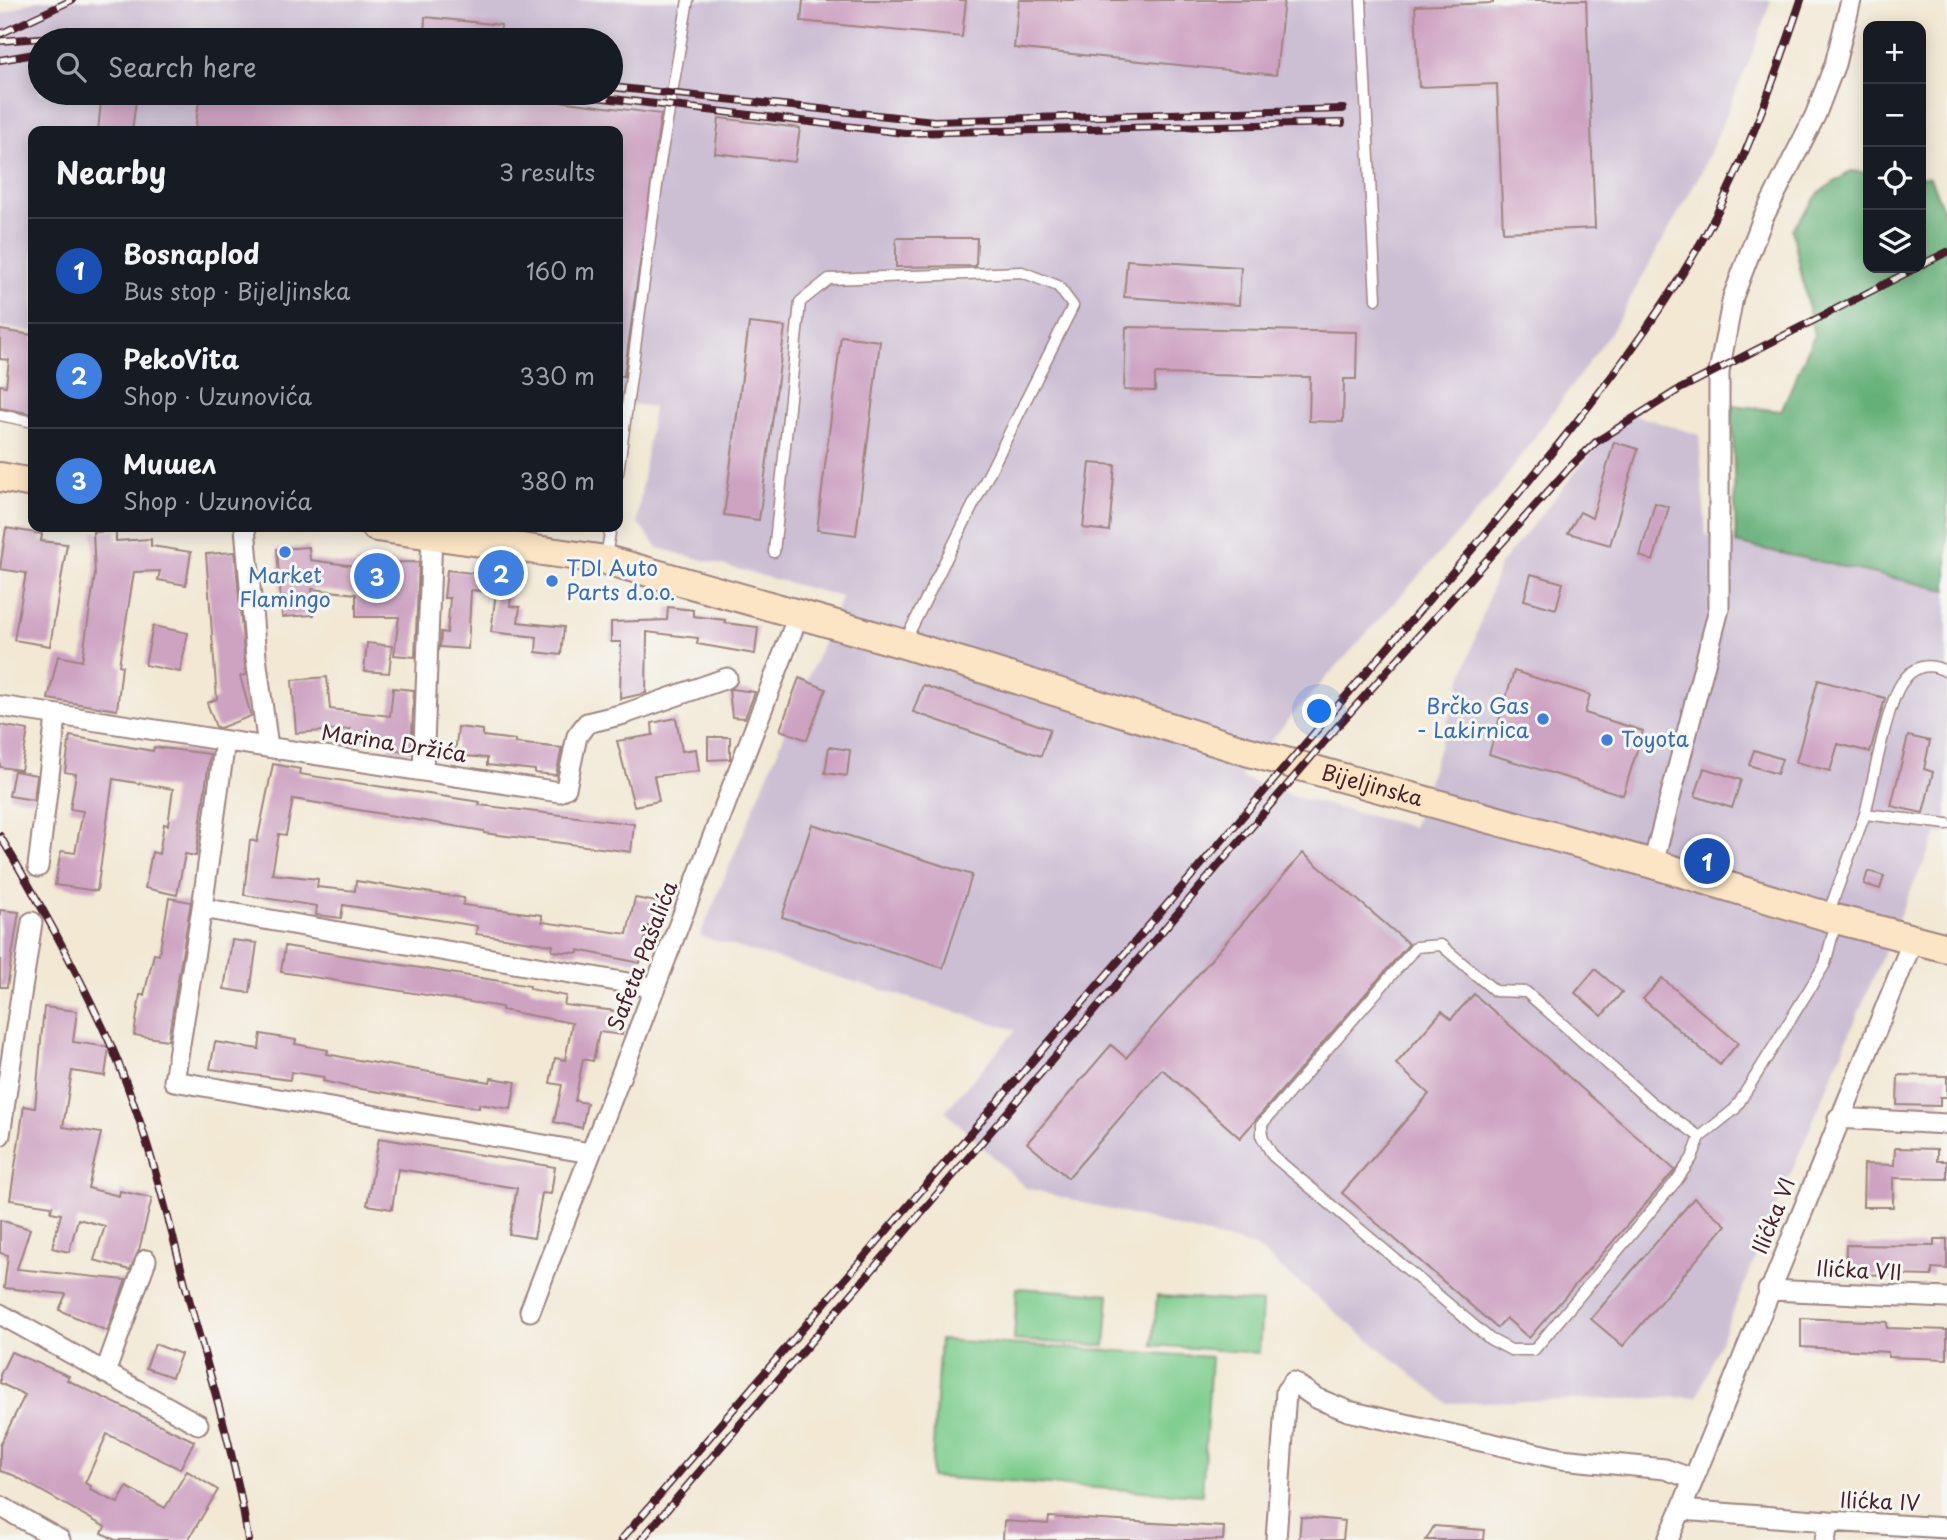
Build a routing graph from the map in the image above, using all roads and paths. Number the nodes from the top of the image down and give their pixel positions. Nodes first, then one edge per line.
1 (688, 0) edge
2 (1361, 0) edge
3 (1851, 0) edge
4 (1376, 299) dead end
5 (0, 415) edge
6 (28, 421) edge
7 (623, 436) edge
8 (0, 477) edge
9 (28, 482) edge
10 (246, 532) edge
11 (416, 532) edge
12 (610, 532) edge
13 (432, 534) junction
14 (774, 552) dead end
15 (606, 560) junction
16 (798, 616) junction
17 (904, 644) junction
18 (1947, 672) edge
19 (727, 678) dead end
20 (0, 706) edge
21 (56, 717) junction
22 (225, 741) junction
23 (268, 747) junction
24 (422, 771) junction
25 (1865, 814) junction
26 (1947, 824) edge
27 (1653, 864) junction
28 (38, 867) dead end
29 (202, 908) junction
30 (1831, 918) junction
31 (33, 922) dead end
32 (1913, 940) junction
33 (1947, 948) edge
34 (656, 988) junction
35 (1838, 1118) junction
36 (1947, 1124) edge
37 (0, 1135) edge
38 (1700, 1137) junction
39 (590, 1153) junction
40 (146, 1260) dead end
41 (1769, 1290) junction
42 (1947, 1297) edge
43 (530, 1311) dead end
44 (0, 1314) edge
45 (105, 1373) junction
46 (198, 1423) dead end
47 (1693, 1479) junction
48 (0, 1506) edge
49 (1681, 1510) junction
50 (1947, 1528) edge
51 (1827, 1530) edge
52 (26, 1532) edge
53 (60, 1540) edge
54 (1276, 1540) edge
55 (1668, 1540) edge

1 - 7 lane
2 - 4 lane
3 - 27 street
5 - 6 lane
8 - 9 main road
10 - 23 street
11 - 13 main road, Bijeljinska
12 - 15 lane
13 - 15 main road, Bijeljinska
13 - 24 street
14 - 17 lane
15 - 16 main road, Bijeljinska
16 - 17 main road, Bijeljinska
16 - 34 street, Safeta Pašalića
17 - 27 main road, Bijeljinska
18 - 25 lane
19 - 24 street, Marina Držića
20 - 21 street, Marina Držića
21 - 22 street, Marina Držića
21 - 28 street
22 - 23 street, Marina Držića
22 - 29 street
23 - 24 street, Marina Držića
25 - 26 lane
25 - 30 lane
27 - 30 main road, Bijeljinska
29 - 34 street
29 - 39 street
30 - 32 main road, Bijeljinska
30 - 38 lane
31 - 37 street
32 - 33 main road, Bijeljinska
32 - 35 street, Ilićka VI
34 - 39 street, Safeta Pašalića
35 - 36 street
35 - 41 street, Ilićka VI
38 - 38 lane
39 - 43 street, Safeta Pašalića
40 - 45 street
41 - 42 street, Ilićka VII
41 - 47 street, Ilićka VI
44 - 45 street
45 - 46 street
47 - 49 street, Ilićka VI
47 - 54 street
48 - 52 street
49 - 51 street
49 - 55 street, Ilićka VI
50 - 51 street, Ilićka IV
52 - 53 street

